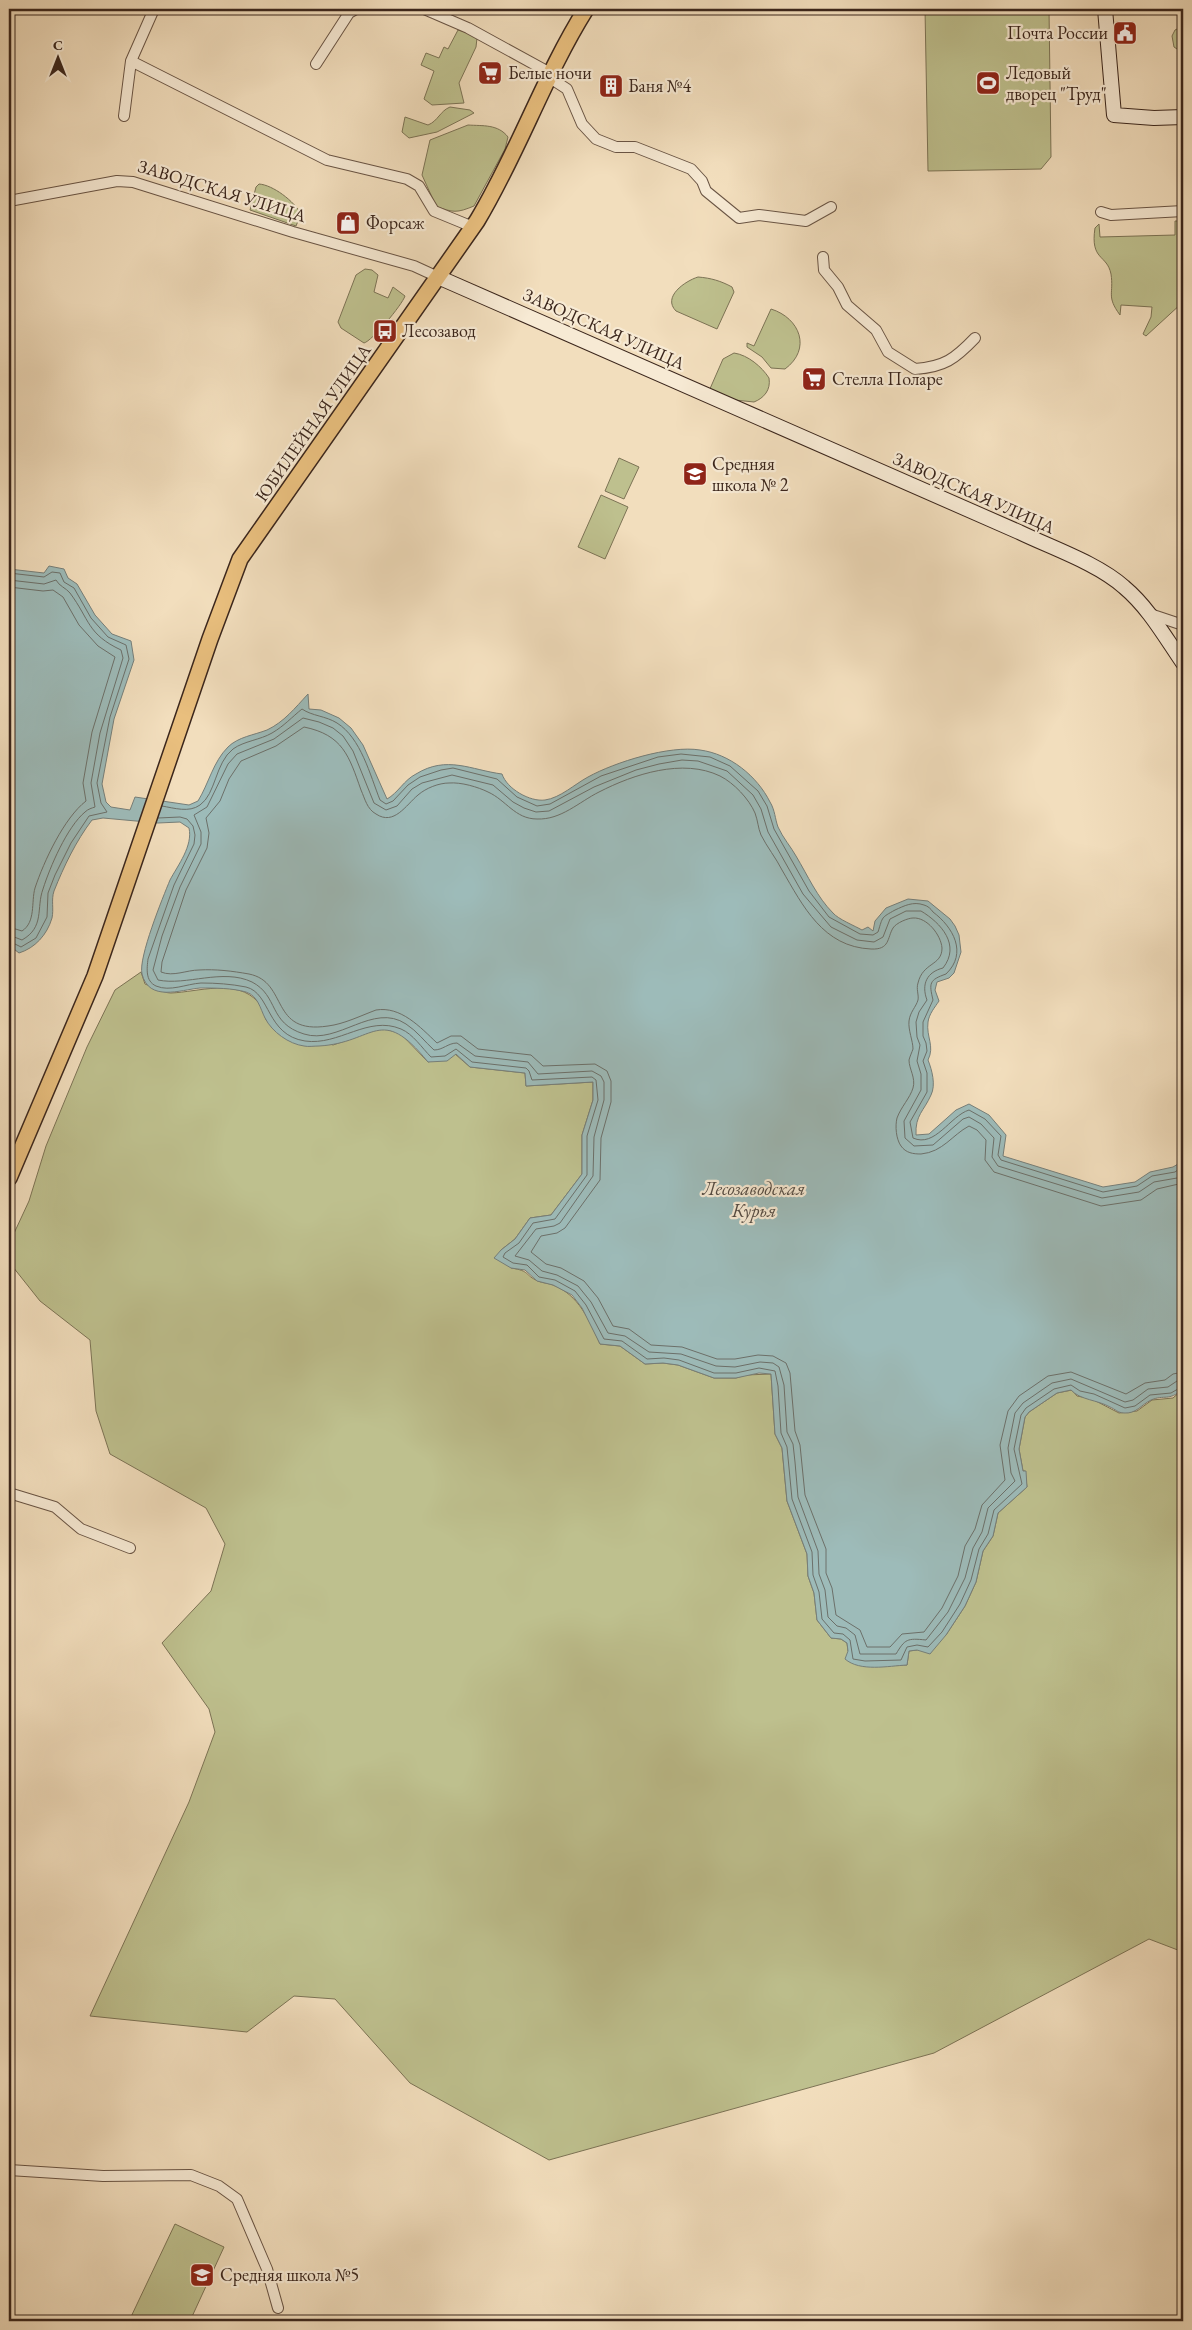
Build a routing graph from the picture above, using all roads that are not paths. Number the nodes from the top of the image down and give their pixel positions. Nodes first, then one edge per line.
1 (154, 9) edge
2 (356, 9) edge
3 (424, 9) edge
4 (586, 9) edge
5 (1105, 9) edge
6 (131, 60) junction
7 (316, 64) dead end
8 (551, 76) junction
9 (124, 116) dead end
10 (1183, 117) edge
11 (9, 201) edge
12 (831, 207) dead end
13 (1183, 211) edge
14 (1101, 212) dead end
15 (473, 227) junction
16 (823, 257) dead end
17 (438, 277) junction
18 (975, 338) dead end
19 (1150, 614) junction
20 (1183, 625) edge
21 (1183, 663) edge
22 (9, 1178) edge
23 (9, 1493) edge
24 (130, 1548) dead end
25 (9, 2170) edge
26 (278, 2308) dead end

1 - 6 street
2 - 7 street
3 - 8 street
4 - 8 main road, ЮБИЛЕЙНАЯ УЛИЦА
5 - 10 street
6 - 9 street
6 - 15 street
8 - 12 street
8 - 15 main road, ЮБИЛЕЙНАЯ УЛИЦА
11 - 17 street, ЗАВОДСКАЯ УЛИЦА
13 - 14 street
15 - 17 main road, ЮБИЛЕЙНАЯ УЛИЦА
16 - 18 street
17 - 19 street, ЗАВОДСКАЯ УЛИЦА
17 - 22 main road, ЮБИЛЕЙНАЯ УЛИЦА
19 - 20 street
19 - 21 street, ЗАВОДСКАЯ УЛИЦА
23 - 24 street
25 - 26 street

